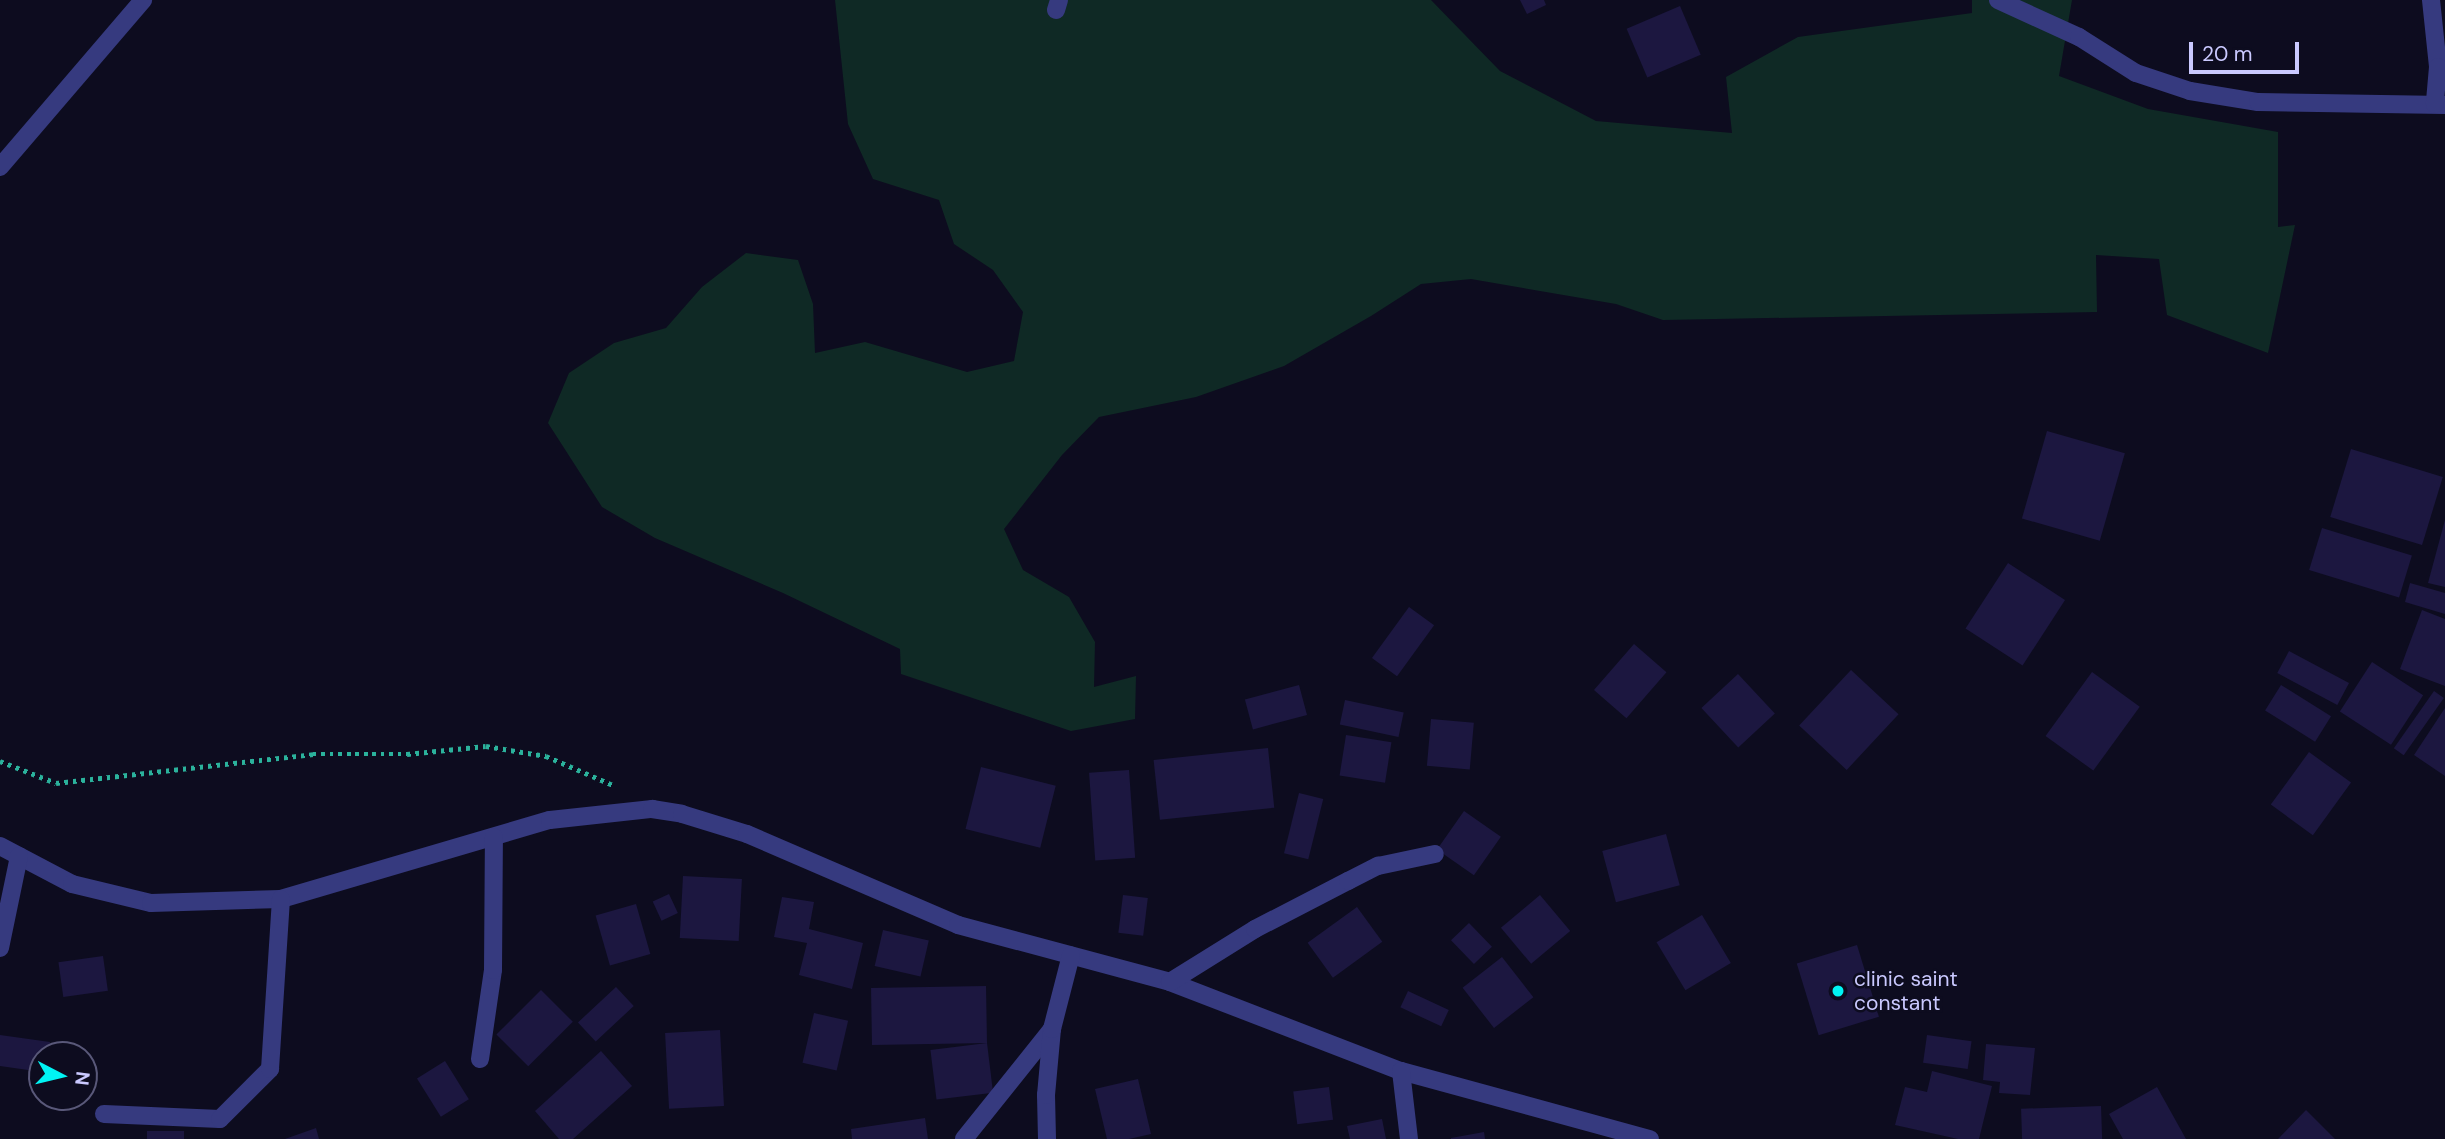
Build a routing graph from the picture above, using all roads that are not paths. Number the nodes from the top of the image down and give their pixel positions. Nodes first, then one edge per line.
1 (143, 0) edge
2 (1998, 0) edge
3 (2431, 0) edge
4 (2440, 104) edge
5 (0, 167) edge
6 (494, 837) junction
7 (0, 846) edge
8 (1435, 854) dead end
9 (19, 856) junction
10 (281, 899) junction
11 (0, 948) edge
12 (1071, 955) junction
13 (1170, 982) junction
14 (1052, 1029) junction
15 (480, 1059) dead end
16 (1401, 1071) junction
17 (104, 1114) dead end
18 (964, 1139) edge
19 (1047, 1139) edge
20 (1409, 1139) edge
21 (1650, 1139) edge

1 - 5 street
2 - 4 street
3 - 4 street
6 - 10 street
6 - 12 street
6 - 15 street
7 - 9 street
8 - 13 street
9 - 10 street
9 - 11 street
10 - 17 street
12 - 13 street
12 - 14 street
13 - 16 street
14 - 18 street
14 - 19 street
16 - 20 street
16 - 21 street

